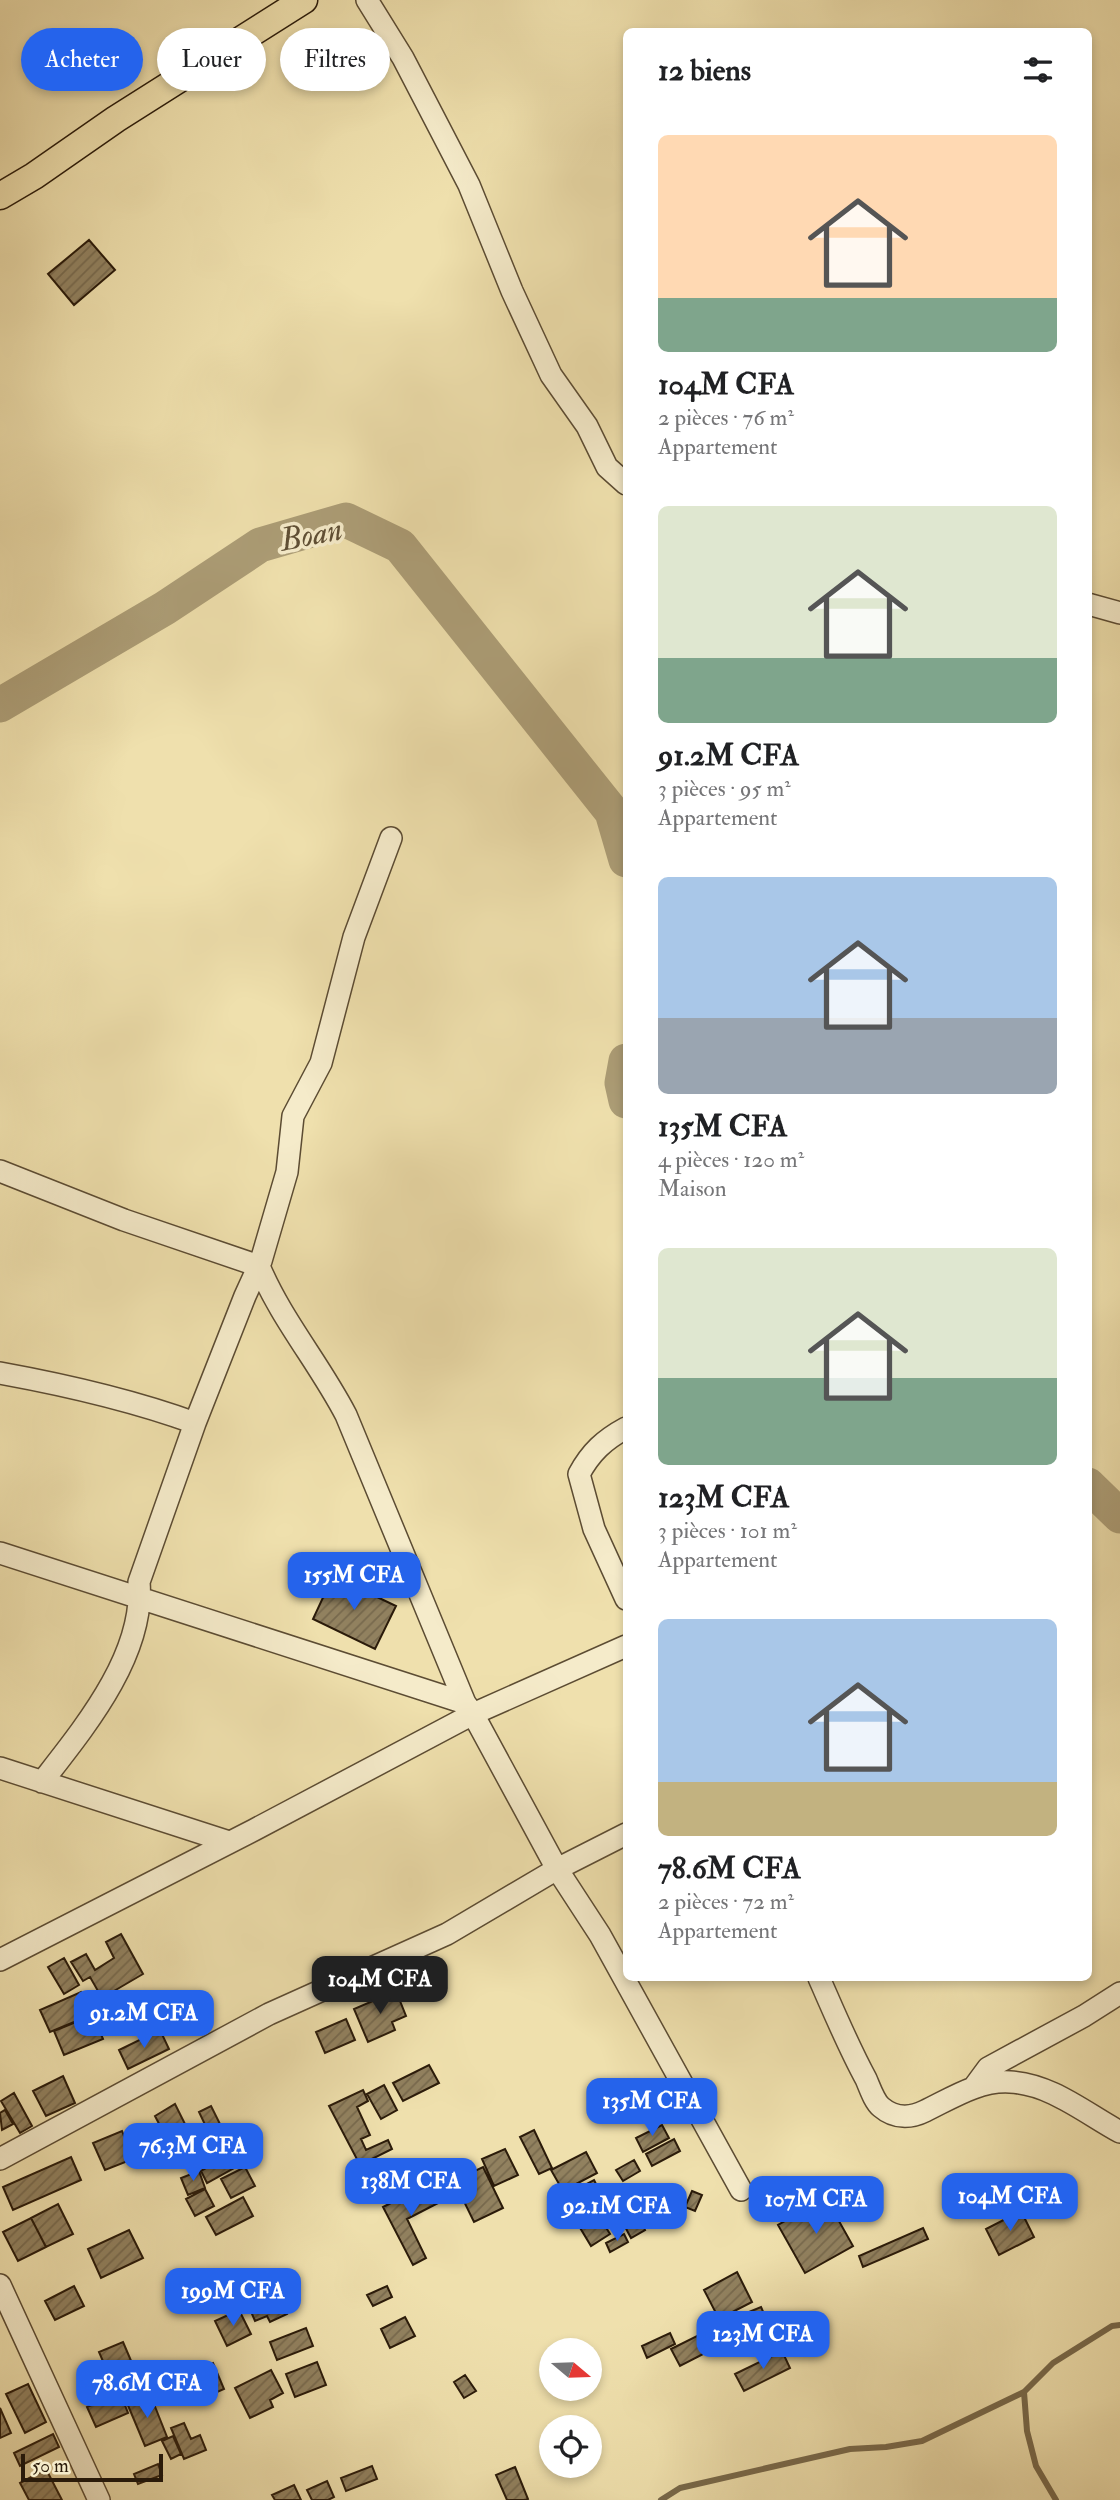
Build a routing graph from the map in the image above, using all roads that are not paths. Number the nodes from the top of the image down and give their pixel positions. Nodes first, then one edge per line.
1 (304, 0) edge
2 (367, 0) edge
3 (0, 196) edge
4 (623, 481) edge
5 (1092, 605) edge
6 (1120, 613) edge
7 (391, 838) dead end
8 (0, 1171) edge
9 (259, 1266) junction
10 (0, 1373) edge
11 (195, 1423) junction
12 (623, 1430) edge
13 (0, 1553) edge
14 (623, 1592) edge
15 (141, 1599) junction
16 (623, 1647) edge
17 (469, 1708) junction
18 (0, 1768) edge
19 (42, 1782) junction
20 (623, 1836) edge
21 (229, 1842) junction
22 (557, 1869) junction
23 (0, 1960) edge
24 (623, 1977) edge
25 (625, 1981) edge
26 (821, 1981) edge
27 (1120, 1993) edge
28 (974, 2087) junction
29 (1120, 2132) edge
30 (0, 2158) edge
31 (741, 2190) dead end
32 (0, 2285) edge
33 (99, 2500) edge

1 - 3 main road
2 - 4 street
5 - 6 street
7 - 9 street
8 - 9 street
9 - 11 street
9 - 17 street
10 - 11 street
11 - 15 street
12 - 14 street
13 - 15 street
15 - 17 street
15 - 19 street
16 - 17 street
17 - 21 street
17 - 22 street
18 - 19 street
19 - 21 street
20 - 22 street
21 - 23 street
22 - 24 street
22 - 30 street
25 - 31 street
26 - 28 street
27 - 28 street
28 - 29 street
32 - 33 street

